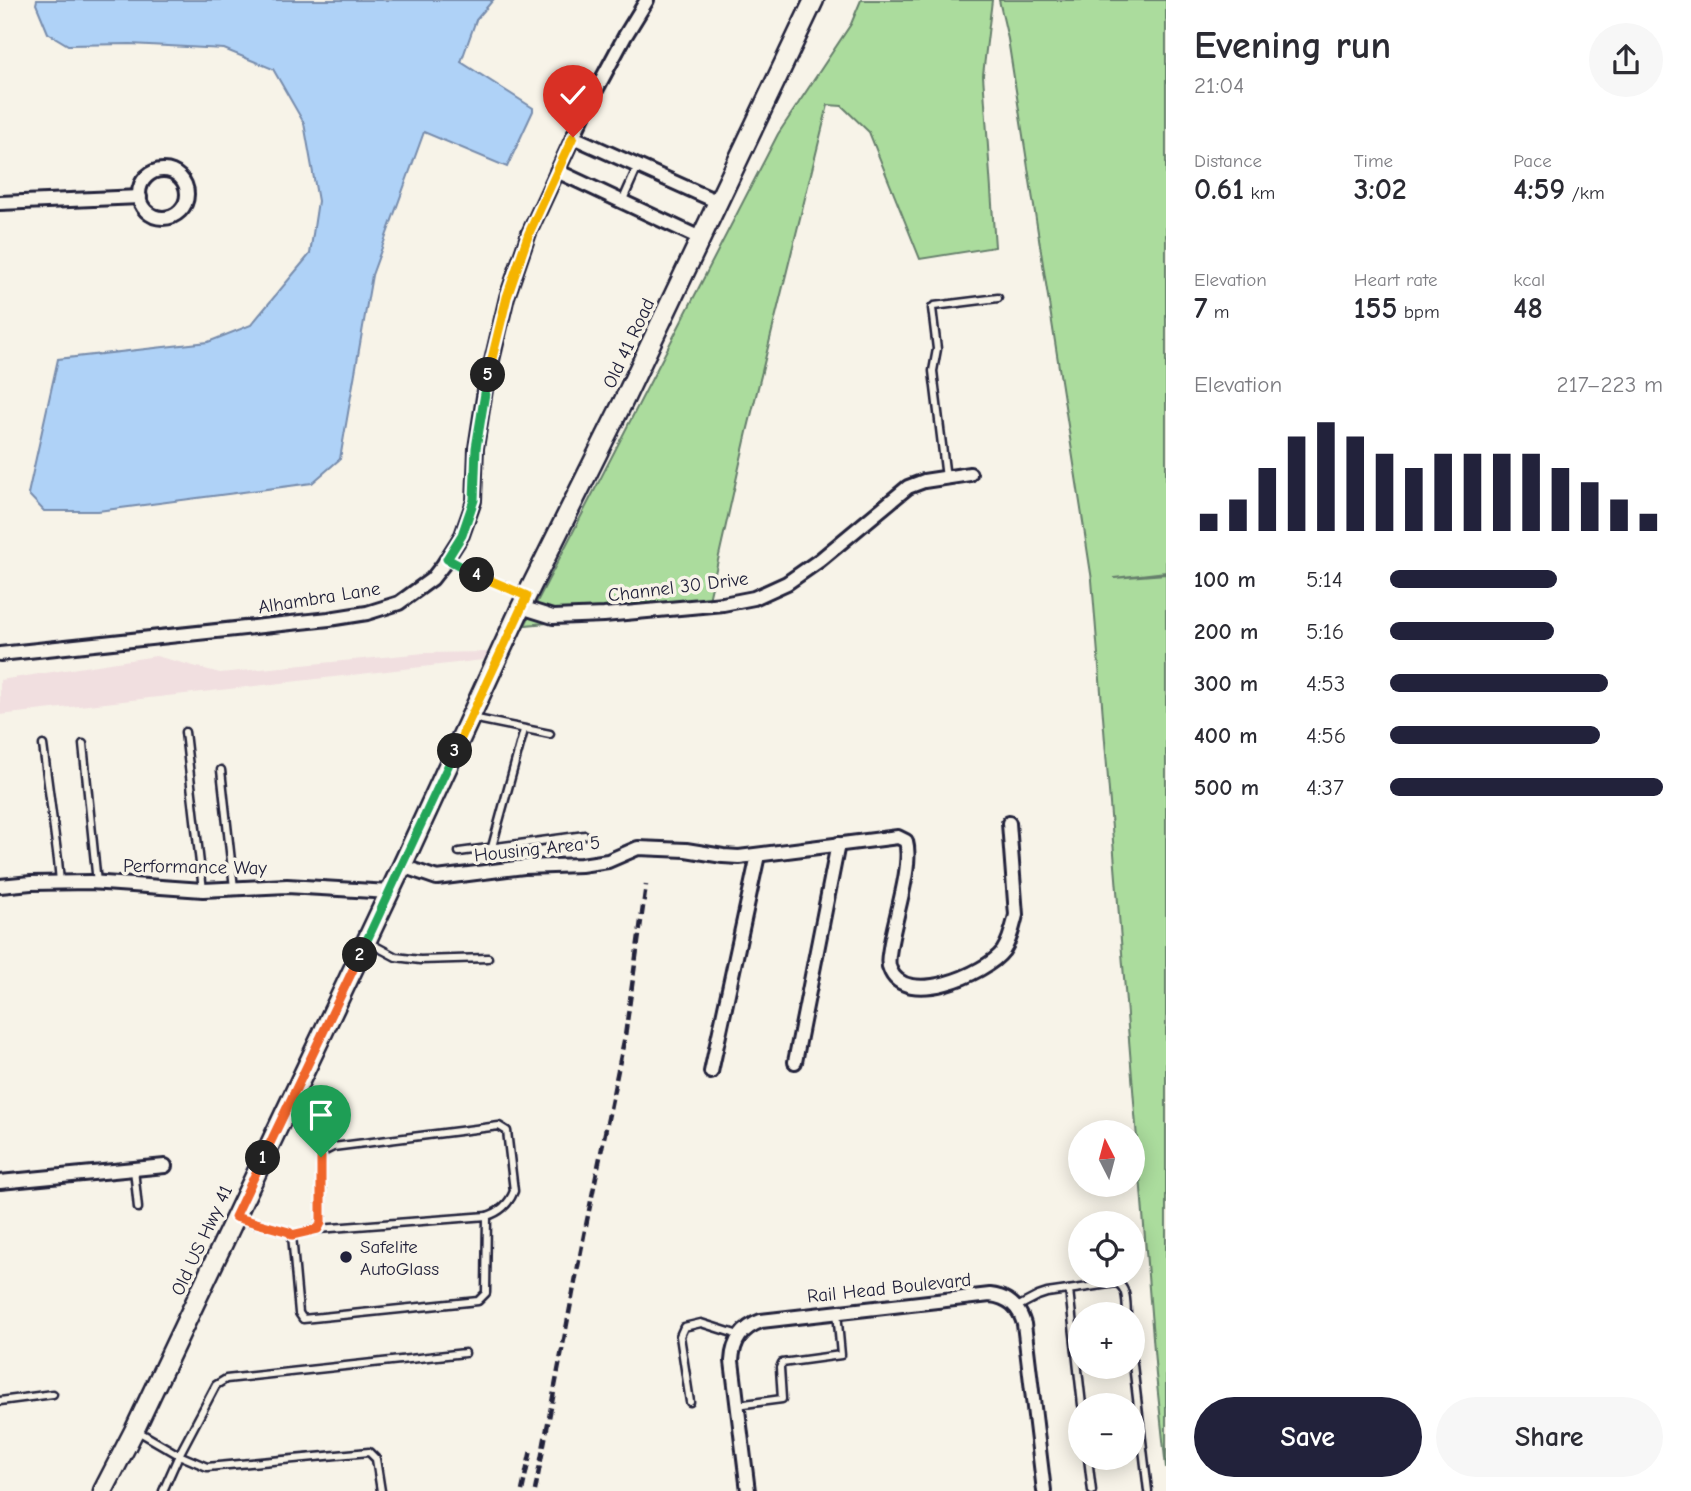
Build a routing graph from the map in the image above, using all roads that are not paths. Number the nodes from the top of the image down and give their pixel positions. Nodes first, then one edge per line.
1 (647, 0) edge
2 (814, 0) edge
3 (573, 137) junction
4 (638, 166) junction
5 (556, 171) junction
6 (140, 197) dead end
7 (622, 202) junction
8 (718, 202) junction
9 (0, 203) edge
10 (700, 238) junction
11 (998, 298) dead end
12 (970, 474) dead end
13 (946, 478) junction
14 (447, 559) junction
15 (524, 601) junction
16 (0, 654) edge
17 (473, 710) junction
18 (524, 730) junction
19 (185, 732) dead end
20 (550, 734) dead end
21 (82, 744) dead end
22 (43, 745) dead end
23 (220, 770) dead end
24 (1009, 823) dead end
25 (585, 835) dead end
26 (838, 844) junction
27 (492, 847) junction
28 (459, 852) dead end
29 (758, 855) junction
30 (402, 866) junction
31 (60, 882) junction
32 (97, 883) junction
33 (0, 886) edge
34 (234, 888) junction
35 (203, 890) junction
36 (390, 892) junction
37 (366, 942) junction
38 (488, 958) dead end
39 (795, 1062) dead end
40 (711, 1072) dead end
41 (165, 1166) dead end
42 (134, 1169) junction
43 (0, 1182) edge
44 (138, 1208) dead end
45 (487, 1216) junction
46 (235, 1217) junction
47 (318, 1229) junction
48 (292, 1235) junction
49 (1069, 1290) junction
50 (1127, 1302) edge
51 (1017, 1307) junction
52 (836, 1312) junction
53 (739, 1335) junction
54 (465, 1353) dead end
55 (1135, 1379) edge
56 (1081, 1393) edge
57 (54, 1394) dead end
58 (0, 1401) edge
59 (690, 1402) dead end
60 (737, 1405) junction
61 (135, 1429) junction
62 (179, 1455) junction
63 (1089, 1470) edge
64 (103, 1491) edge
65 (163, 1491) edge
66 (381, 1491) edge
67 (748, 1491) edge
68 (1044, 1491) edge
69 (1092, 1491) edge
70 (1148, 1491) edge

1 - 3 street, Alhambra Lane
2 - 8 street, Old 41 Road
3 - 4 street
3 - 5 street, Alhambra Lane
4 - 7 lane
4 - 8 street
5 - 7 street
5 - 14 street, Alhambra Lane
6 - 9 street
7 - 10 street
8 - 10 street, Old 41 Road
10 - 15 street, Old 41 Road
11 - 13 lane
12 - 13 street, Channel 30 Drive
13 - 15 street, Channel 30 Drive
14 - 15 lane
14 - 16 street, Alhambra Lane
15 - 17 street, Old 41 Road
17 - 18 lane
17 - 30 street, Old US Hwy 41
18 - 20 lane
18 - 27 lane
19 - 35 lane
21 - 32 lane
22 - 31 lane
23 - 34 lane
24 - 26 street, Housing Area 5
25 - 27 lane
26 - 29 street, Housing Area 5
26 - 39 street
27 - 28 lane
29 - 30 street, Housing Area 5
29 - 40 street
30 - 36 street, Old US Hwy 41
31 - 32 street, Performance Way
31 - 33 street, Performance Way
32 - 35 street, Performance Way
34 - 35 street, Performance Way
34 - 36 street, Performance Way
36 - 37 street, Old US Hwy 41
37 - 38 lane
37 - 46 street, Old US Hwy 41
41 - 42 street
42 - 43 street
42 - 44 lane
45 - 47 lane
45 - 47 lane
45 - 48 lane
46 - 48 lane
46 - 61 street, Old US Hwy 41
47 - 48 lane
49 - 50 lane
49 - 51 lane
49 - 56 lane
51 - 52 street, Rail Head Boulevard
51 - 68 street
52 - 53 street, Rail Head Boulevard
52 - 60 lane
53 - 59 lane
53 - 60 street
54 - 62 lane
55 - 70 lane
57 - 58 lane
60 - 67 street
61 - 62 lane
61 - 64 street, Old US Hwy 41
62 - 65 lane
62 - 66 lane
63 - 69 lane

